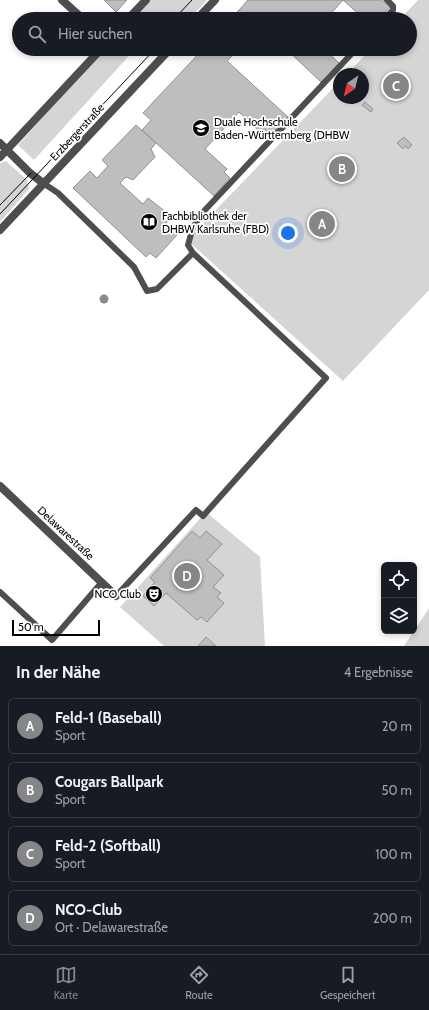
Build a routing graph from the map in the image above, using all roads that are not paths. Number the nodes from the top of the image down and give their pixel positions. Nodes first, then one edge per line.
1 (62, 0) edge
2 (146, 0) edge
3 (215, 0) edge
4 (387, 0) edge
5 (75, 12) edge
6 (135, 12) edge
7 (204, 12) edge
8 (391, 12) edge
9 (94, 56) edge
10 (163, 56) edge
11 (349, 56) edge
12 (0, 143) edge
13 (7, 150) junction
14 (0, 157) edge
15 (43, 183) junction
16 (0, 230) edge
17 (193, 253) junction
18 (0, 486) edge
19 (102, 582) junction
20 (0, 592) edge
21 (116, 596) joint

1 - 5 street
2 - 6 street
3 - 7 street
4 - 8 lane
9 - 13 street
10 - 15 street, Erzbergerstraße
11 - 17 lane
12 - 13 street
13 - 14 street
13 - 15 street
15 - 16 street, Erzbergerstraße
15 - 17 lane
17 - 21 lane
18 - 19 street, Delawarestraße
19 - 20 lane
19 - 21 street, Delawarestraße

